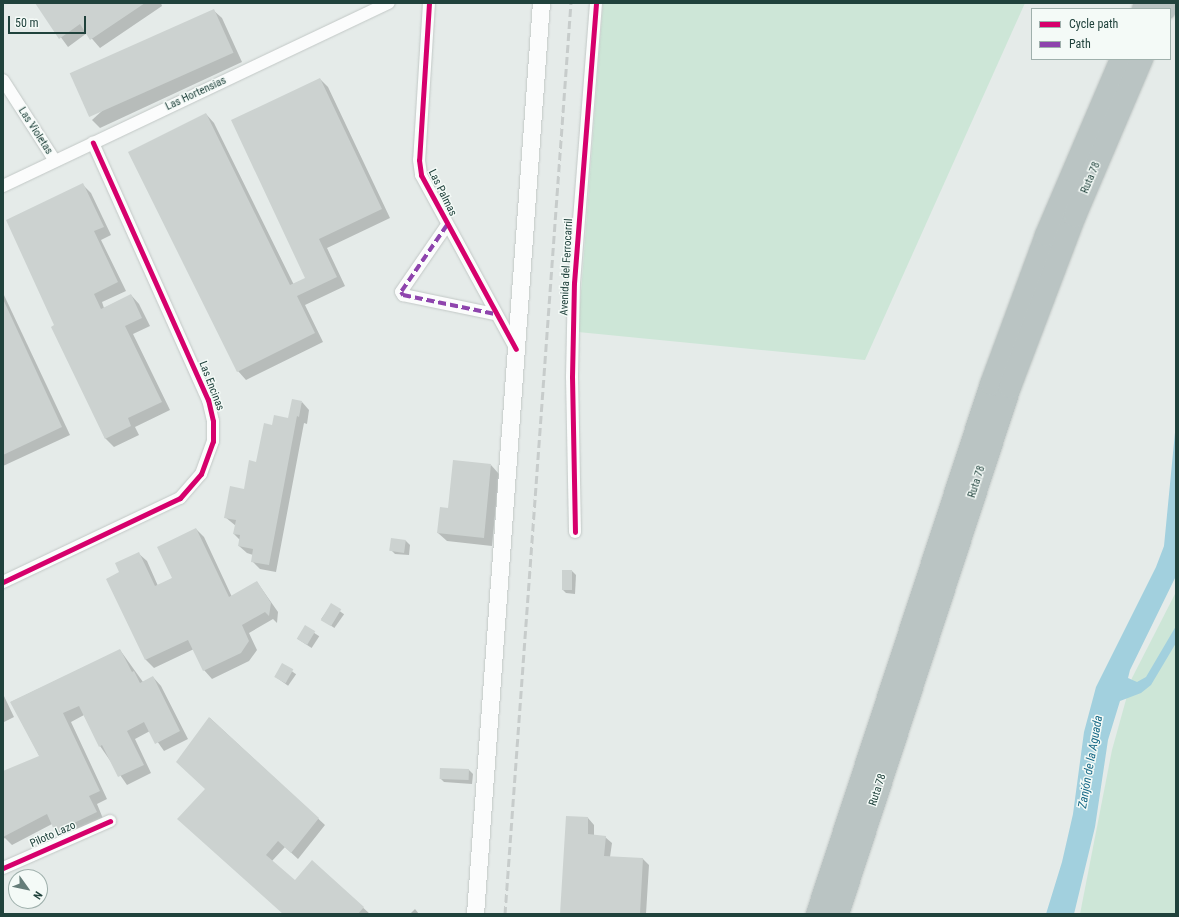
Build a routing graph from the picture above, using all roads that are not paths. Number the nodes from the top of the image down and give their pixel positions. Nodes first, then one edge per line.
1 (389, 3) edge
2 (429, 3) edge
3 (541, 3) edge
4 (596, 3) edge
5 (1121, 60) edge
6 (1142, 60) edge
7 (3, 80) edge
8 (93, 143) junction
9 (55, 161) junction
10 (3, 186) edge
11 (447, 225) junction
12 (495, 314) junction
13 (516, 350) junction
14 (575, 532) dead end
15 (3, 582) edge
16 (110, 821) dead end
17 (3, 868) edge
18 (475, 914) edge
19 (817, 914) edge
20 (838, 914) edge

1 - 8 street, Las Hortensias
2 - 11 street, Las Palmas
3 - 13 main road
4 - 14 street, Avenida del Ferrocarril
5 - 19 highway, Ruta 78
6 - 20 highway, Ruta 78
7 - 9 street, Las Violetas
8 - 9 street, Las Hortensias
8 - 15 street, Las Encinas
9 - 10 street, Las Hortensias
11 - 12 street, Las Palmas
11 - 12 street
12 - 13 street, Las Palmas
13 - 18 main road
16 - 17 street, Piloto Lazo

